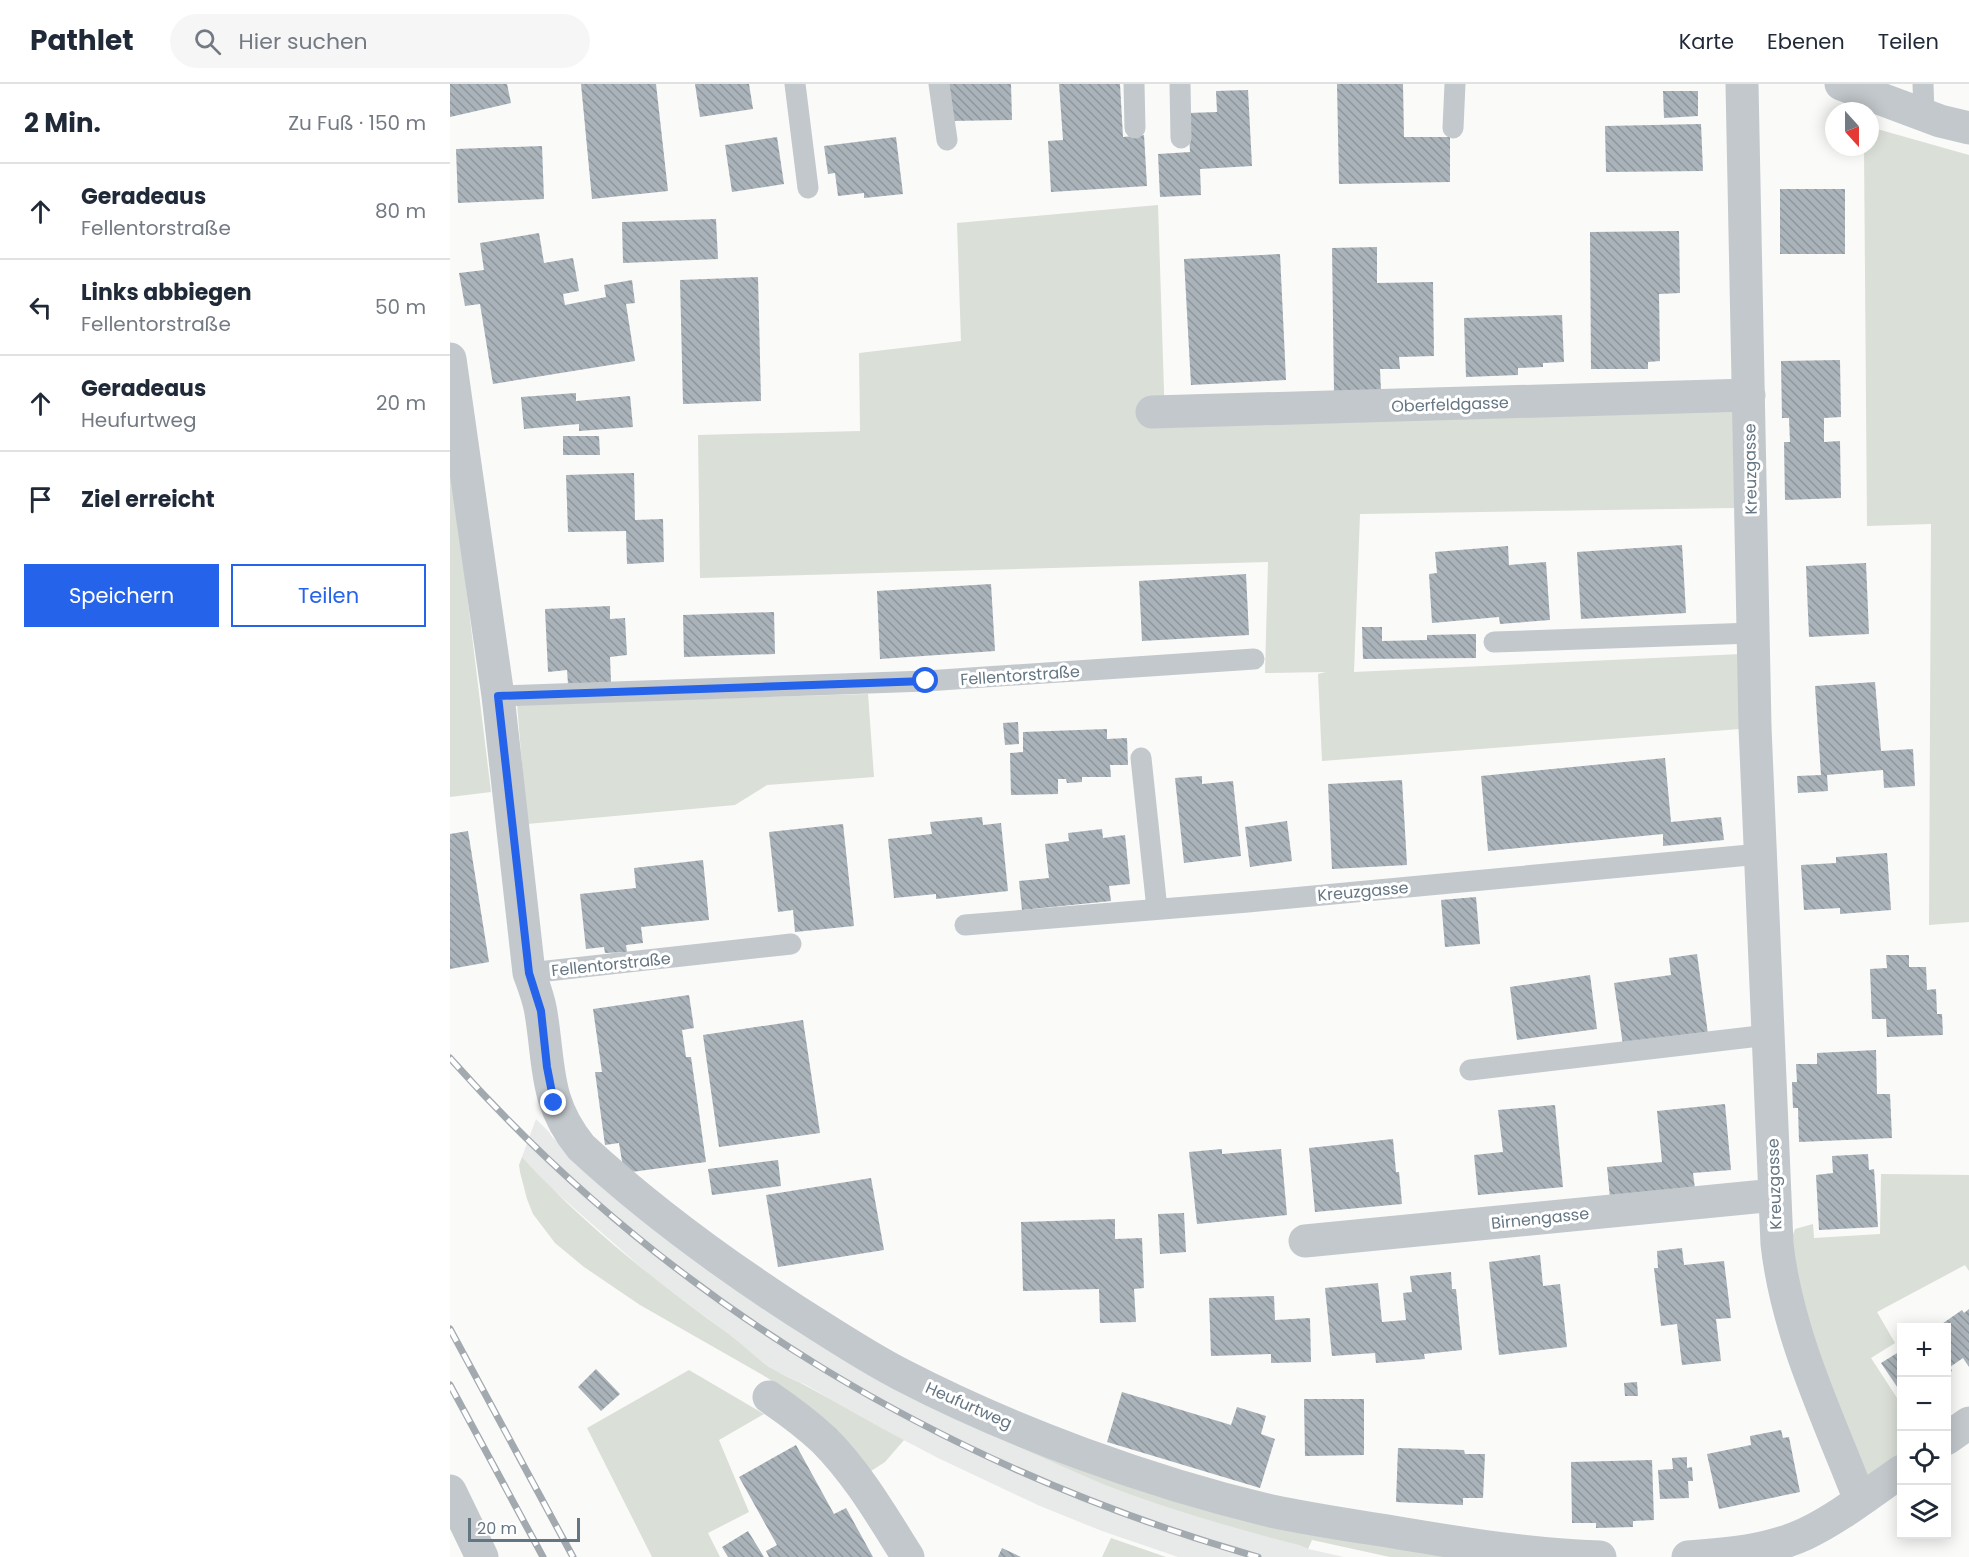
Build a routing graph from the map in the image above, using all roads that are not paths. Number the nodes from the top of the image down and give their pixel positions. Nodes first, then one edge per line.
1 (795, 84) edge
2 (939, 84) edge
3 (1134, 84) edge
4 (1180, 84) edge
5 (1455, 84) edge
6 (1742, 84) edge
7 (1841, 84) edge
8 (1923, 99) edge
9 (1135, 128) dead end
10 (1453, 128) dead end
11 (1969, 128) edge
12 (1181, 138) dead end
13 (947, 140) dead end
14 (808, 188) dead end
15 (450, 359) edge
16 (1749, 395) junction
17 (1152, 412) dead end
18 (1753, 633) junction
19 (1494, 642) dead end
20 (1254, 659) dead end
21 (498, 696) junction
22 (1141, 758) dead end
23 (1760, 854) junction
24 (1157, 909) junction
25 (965, 925) dead end
26 (791, 944) dead end
27 (529, 973) junction
28 (1768, 1035) junction
29 (1470, 1070) dead end
30 (1775, 1195) junction
31 (1305, 1241) dead end
32 (769, 1397) dead end
33 (1969, 1423) edge
34 (1951, 1436) edge
35 (1897, 1474) edge
36 (450, 1491) edge
37 (1860, 1500) junction
38 (482, 1557) edge
39 (908, 1557) edge
40 (1600, 1557) edge
41 (1688, 1557) edge

1 - 14 lane
2 - 13 lane
3 - 9 lane
4 - 12 lane
5 - 10 lane
6 - 16 street, Kreuzgasse
7 - 8 street
8 - 11 street
15 - 21 street, Fellentorstraße
16 - 17 street, Oberfeldgasse
16 - 18 street, Kreuzgasse
18 - 19 lane
18 - 23 street, Kreuzgasse
20 - 21 lane, Fellentorstraße
21 - 27 street, Fellentorstraße
22 - 24 lane
23 - 24 lane, Kreuzgasse
23 - 28 street, Kreuzgasse
24 - 25 lane, Kreuzgasse
26 - 27 lane, Fellentorstraße
27 - 40 street, Heufurtweg
28 - 29 lane
28 - 30 street, Kreuzgasse
30 - 31 street, Birnengasse
30 - 37 street, Kreuzgasse
32 - 39 street
33 - 34 street
35 - 37 street
36 - 38 street
37 - 41 street

